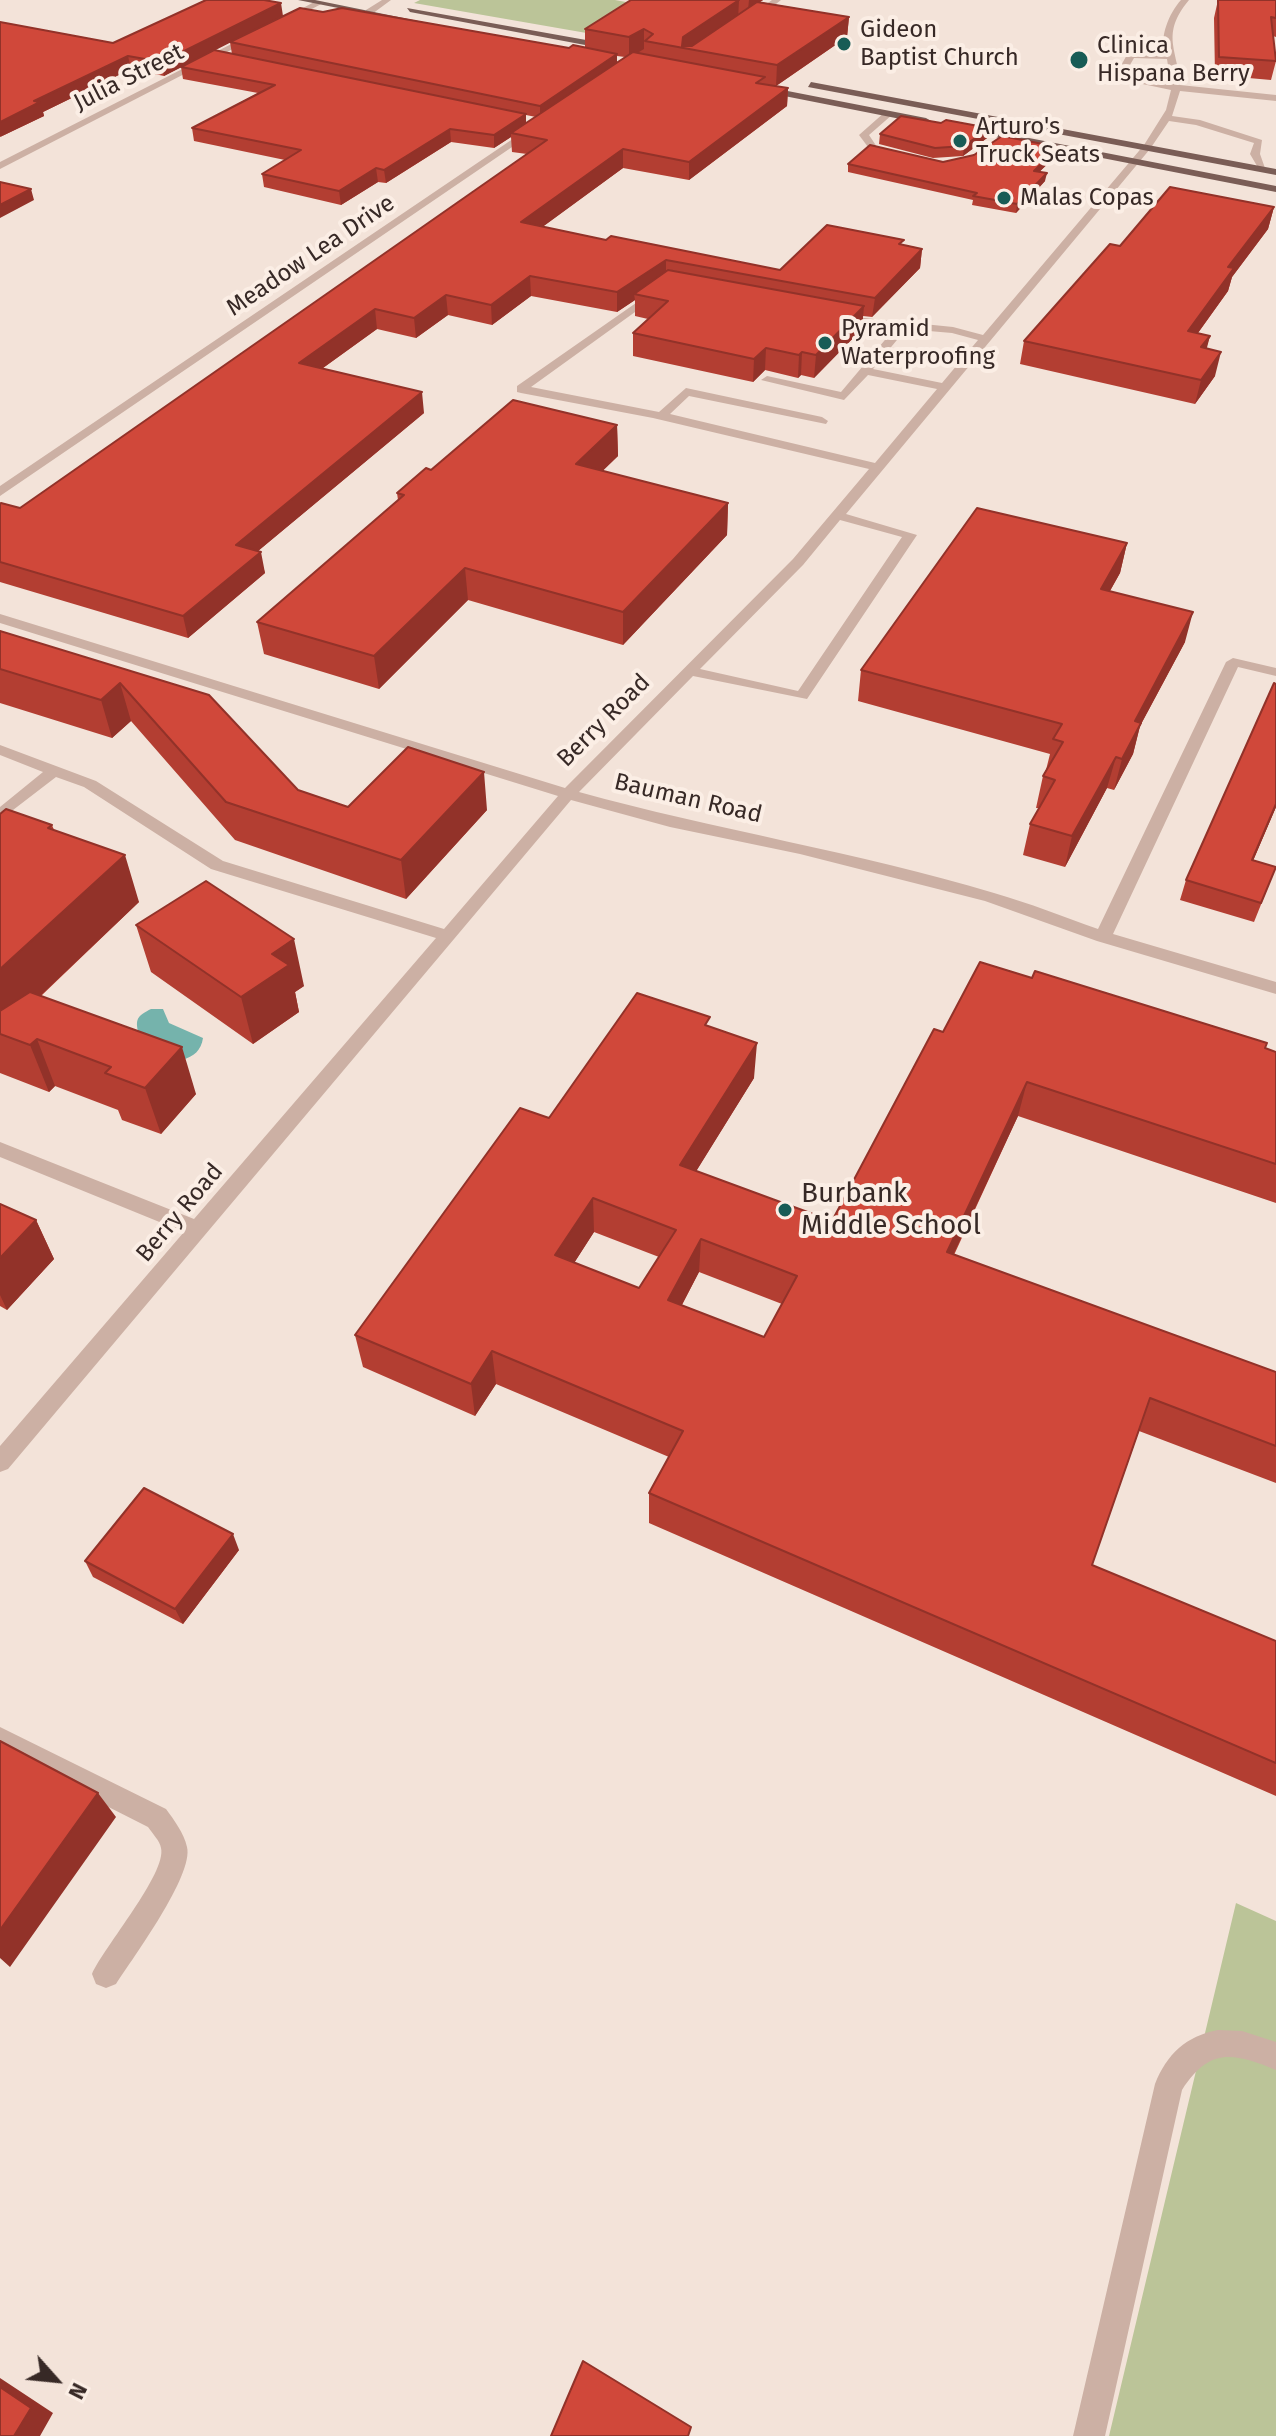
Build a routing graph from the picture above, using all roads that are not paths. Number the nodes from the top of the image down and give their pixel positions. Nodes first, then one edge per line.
1 (302, 0) edge
2 (359, 0) edge
3 (777, 0) edge
4 (1185, 0) edge
5 (383, 2) edge
6 (319, 3) junction
7 (369, 12) junction
8 (739, 15) edge
9 (754, 17) junction
10 (279, 23) edge
11 (742, 26) edge
12 (266, 30) edge
13 (508, 40) edge
14 (646, 54) junction
15 (214, 56) junction
16 (1171, 57) junction
17 (227, 59) edge
18 (687, 62) edge
19 (631, 64) edge
20 (806, 84) dead end
21 (752, 87) edge
22 (1177, 88) junction
23 (1276, 98) edge
24 (888, 114) junction
25 (1166, 118) junction
26 (522, 120) edge
27 (932, 123) edge
28 (947, 125) edge
29 (1001, 136) junction
30 (988, 147) edge
31 (1147, 147) junction
32 (904, 157) edge
33 (1134, 161) junction
34 (0, 166) edge
35 (1263, 169) junction
36 (1276, 172) edge
37 (1276, 189) edge
38 (665, 285) edge
39 (826, 316) edge
40 (903, 325) junction
41 (986, 339) junction
42 (865, 371) junction
43 (767, 380) dead end
44 (945, 387) junction
45 (662, 416) junction
46 (754, 422) junction
47 (821, 422) junction
48 (876, 467) junction
49 (0, 492) edge
50 (836, 515) junction
51 (0, 618) edge
52 (690, 671) junction
53 (1276, 672) edge
54 (0, 750) edge
55 (54, 770) junction
56 (568, 794) junction
57 (0, 815) edge
58 (449, 936) junction
59 (1103, 937) junction
60 (1276, 988) edge
61 (0, 1149) edge
62 (200, 1230) junction
63 (0, 1462) edge
64 (0, 1739) edge
65 (106, 1974) dead end
66 (1276, 2056) edge
67 (1089, 2436) edge

1 - 6 main road
2 - 5 main road
3 - 9 street
4 - 16 street
5 - 7 street
5 - 14 main road
6 - 7 main road
6 - 10 street
7 - 13 main road
8 - 9 street
9 - 11 street
12 - 15 street, Julia Street
14 - 18 main road
14 - 19 street
15 - 17 street
15 - 34 street, Julia Street
16 - 22 street
16 - 22 street
20 - 31 main road
21 - 24 main road
22 - 23 street
22 - 25 street, Berry Road
24 - 27 main road
24 - 32 street
25 - 31 street, Berry Road
25 - 35 street
26 - 49 street, Meadow Lea Drive
28 - 29 main road
29 - 30 street
29 - 33 main road
31 - 33 street, Berry Road
31 - 35 main road
33 - 37 main road
33 - 41 street, Berry Road
35 - 36 main road
38 - 45 street
39 - 40 street
40 - 41 street
40 - 42 street
41 - 44 street, Berry Road
42 - 44 street
42 - 47 street
43 - 47 street
44 - 48 street, Berry Road
45 - 46 street
45 - 46 street
46 - 47 street
46 - 47 street
47 - 48 street
48 - 50 street, Berry Road
50 - 52 street, Berry Road
50 - 52 street
51 - 56 street, Bauman Road
52 - 56 street, Berry Road
53 - 59 street
54 - 55 street
55 - 57 street
55 - 58 street
56 - 58 street, Berry Road
56 - 59 street, Bauman Road
58 - 62 street, Berry Road
59 - 60 street, Bauman Road
61 - 62 street
62 - 63 street, Berry Road
64 - 65 street
66 - 67 street

